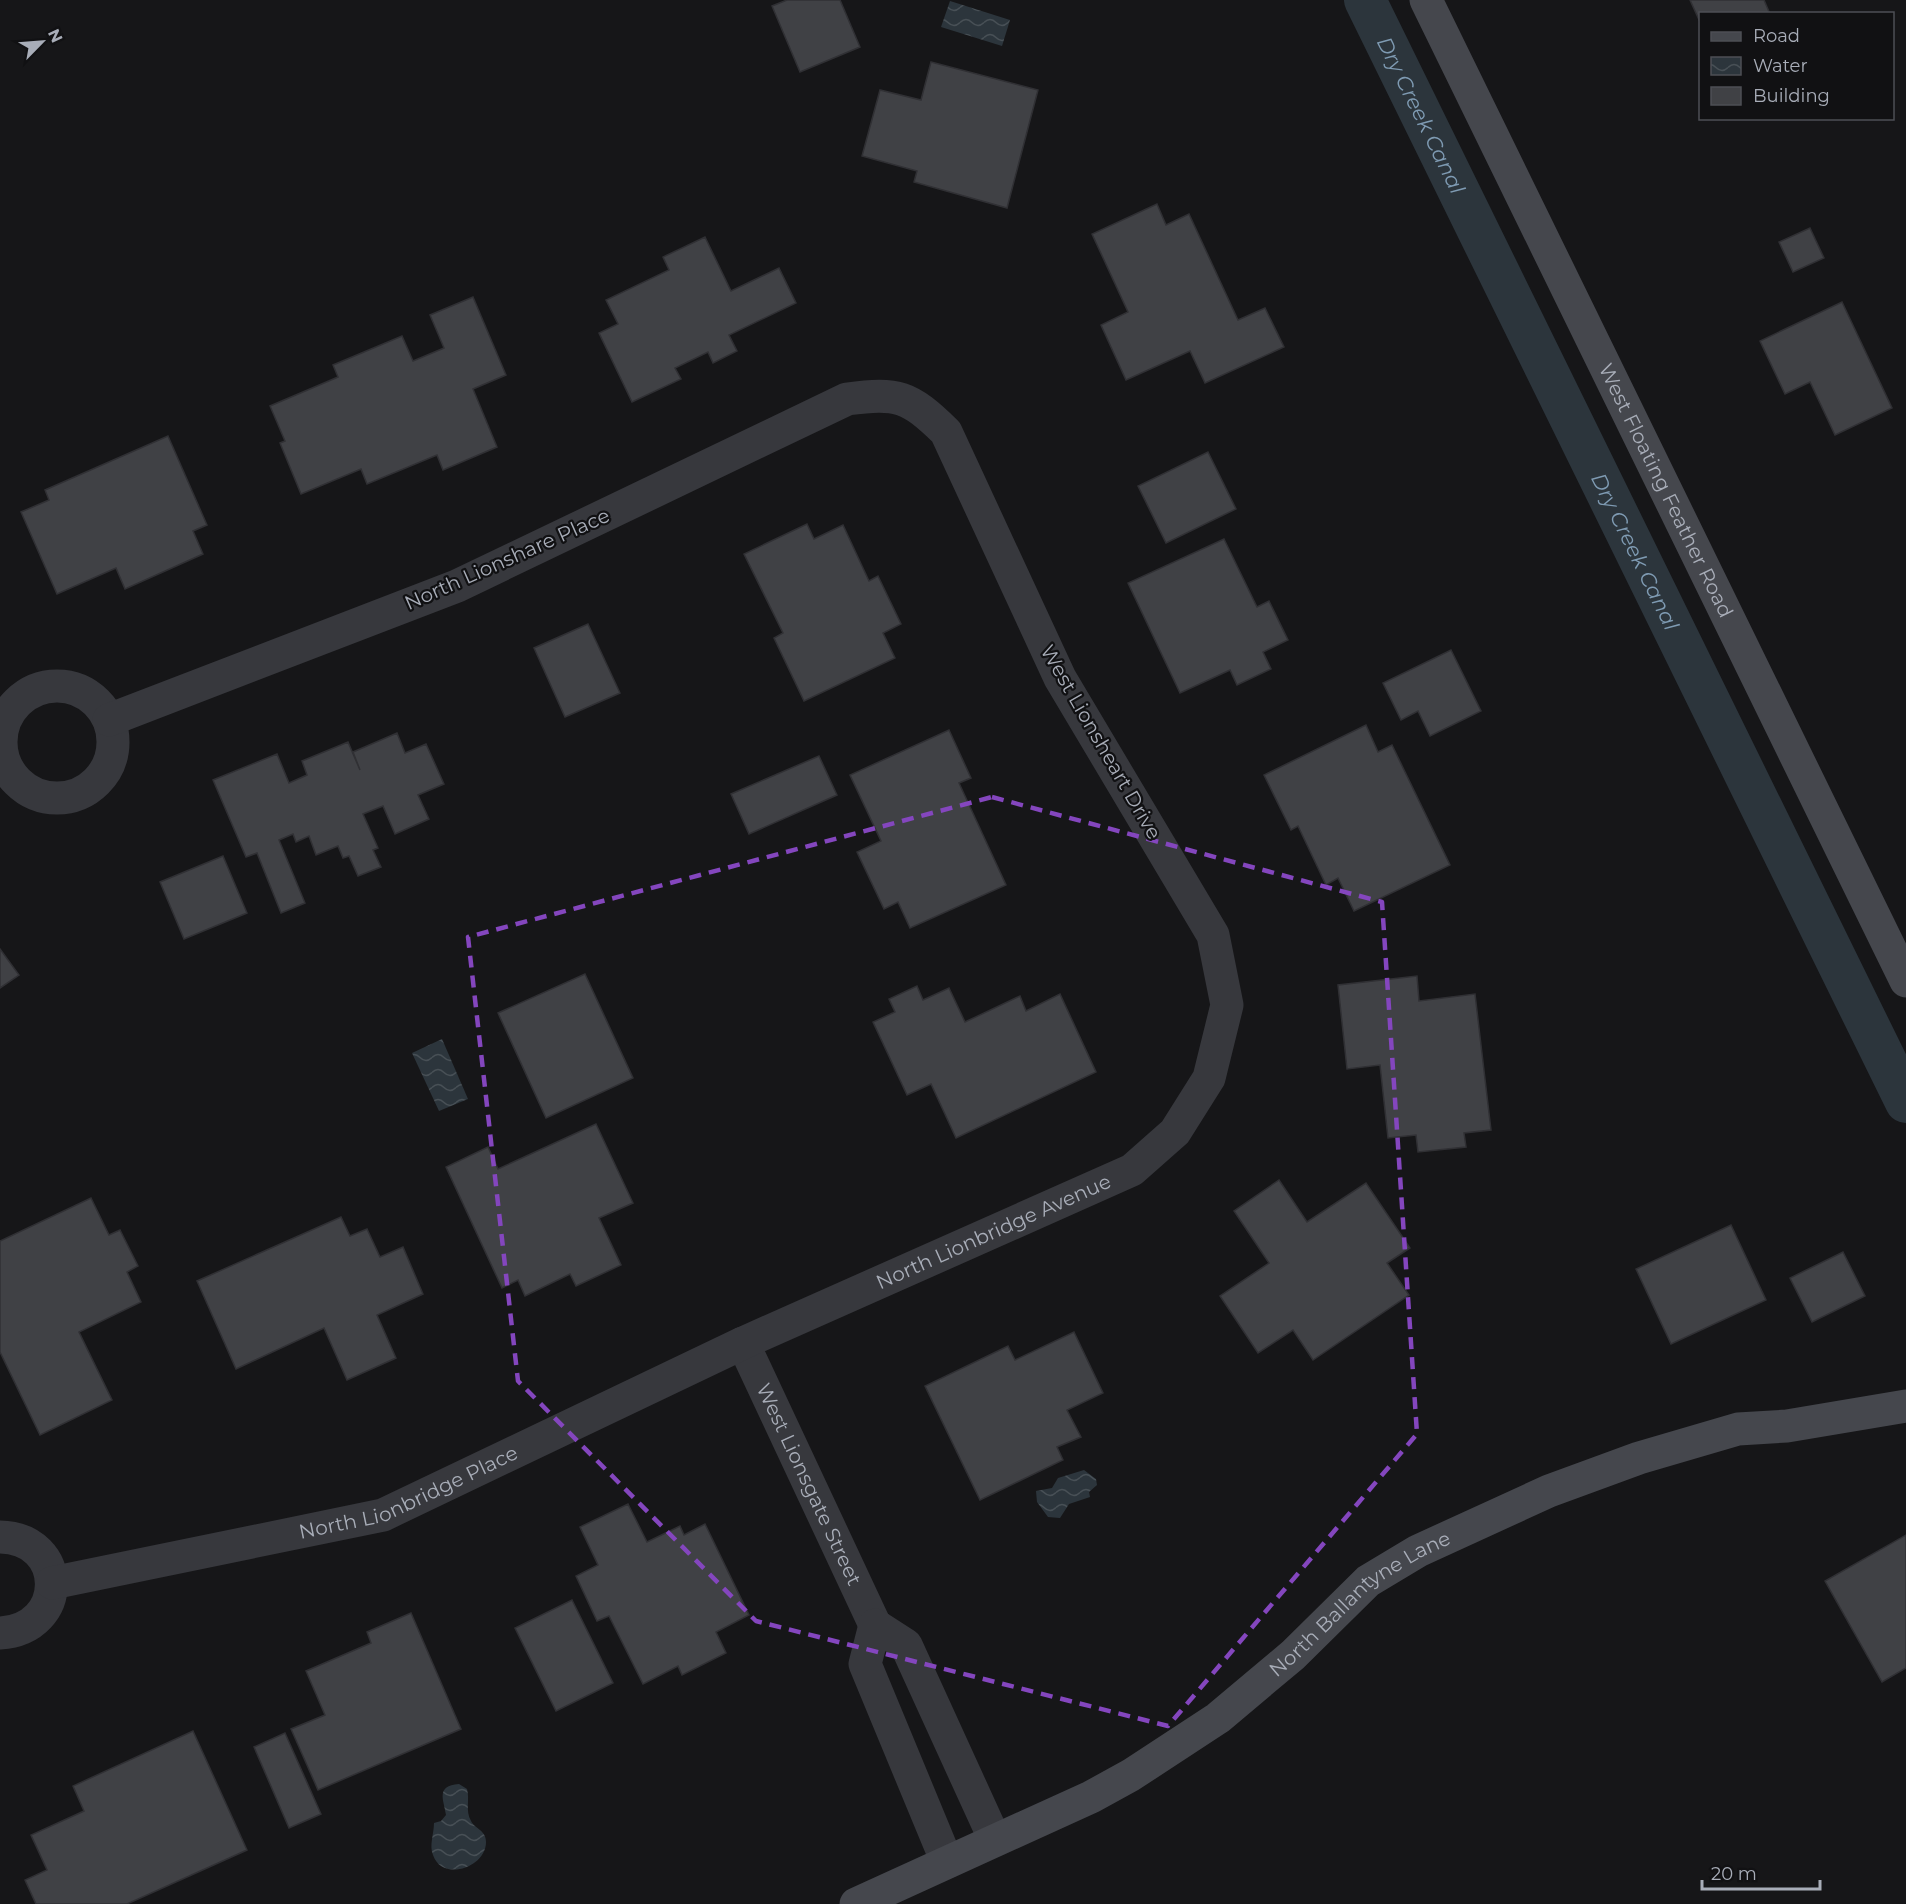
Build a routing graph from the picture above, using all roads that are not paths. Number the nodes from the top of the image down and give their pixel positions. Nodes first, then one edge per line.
1 (1426, 0) edge
2 (900, 397) joint
3 (109, 720) dead end
4 (1906, 981) edge
5 (1209, 1078) joint
6 (743, 1343) junction
7 (1906, 1406) edge
8 (0, 1537) edge
9 (52, 1583) junction
10 (875, 1625) junction
11 (0, 1633) edge
12 (995, 1840) junction
13 (947, 1862) junction
14 (856, 1904) edge

1 - 4 street, West Floating Feather Road
2 - 3 street, North Lionshare Place
2 - 5 street, West Lionsheart Drive
5 - 6 street, North Lionbridge Avenue
6 - 9 street, North Lionbridge Place
6 - 10 street, West Lionsgate Street
7 - 12 street, North Ballantyne Lane
8 - 9 street
9 - 11 street
10 - 12 street
10 - 13 street
12 - 13 street, North Ballantyne Lane
13 - 14 street, North Ballantyne Lane

